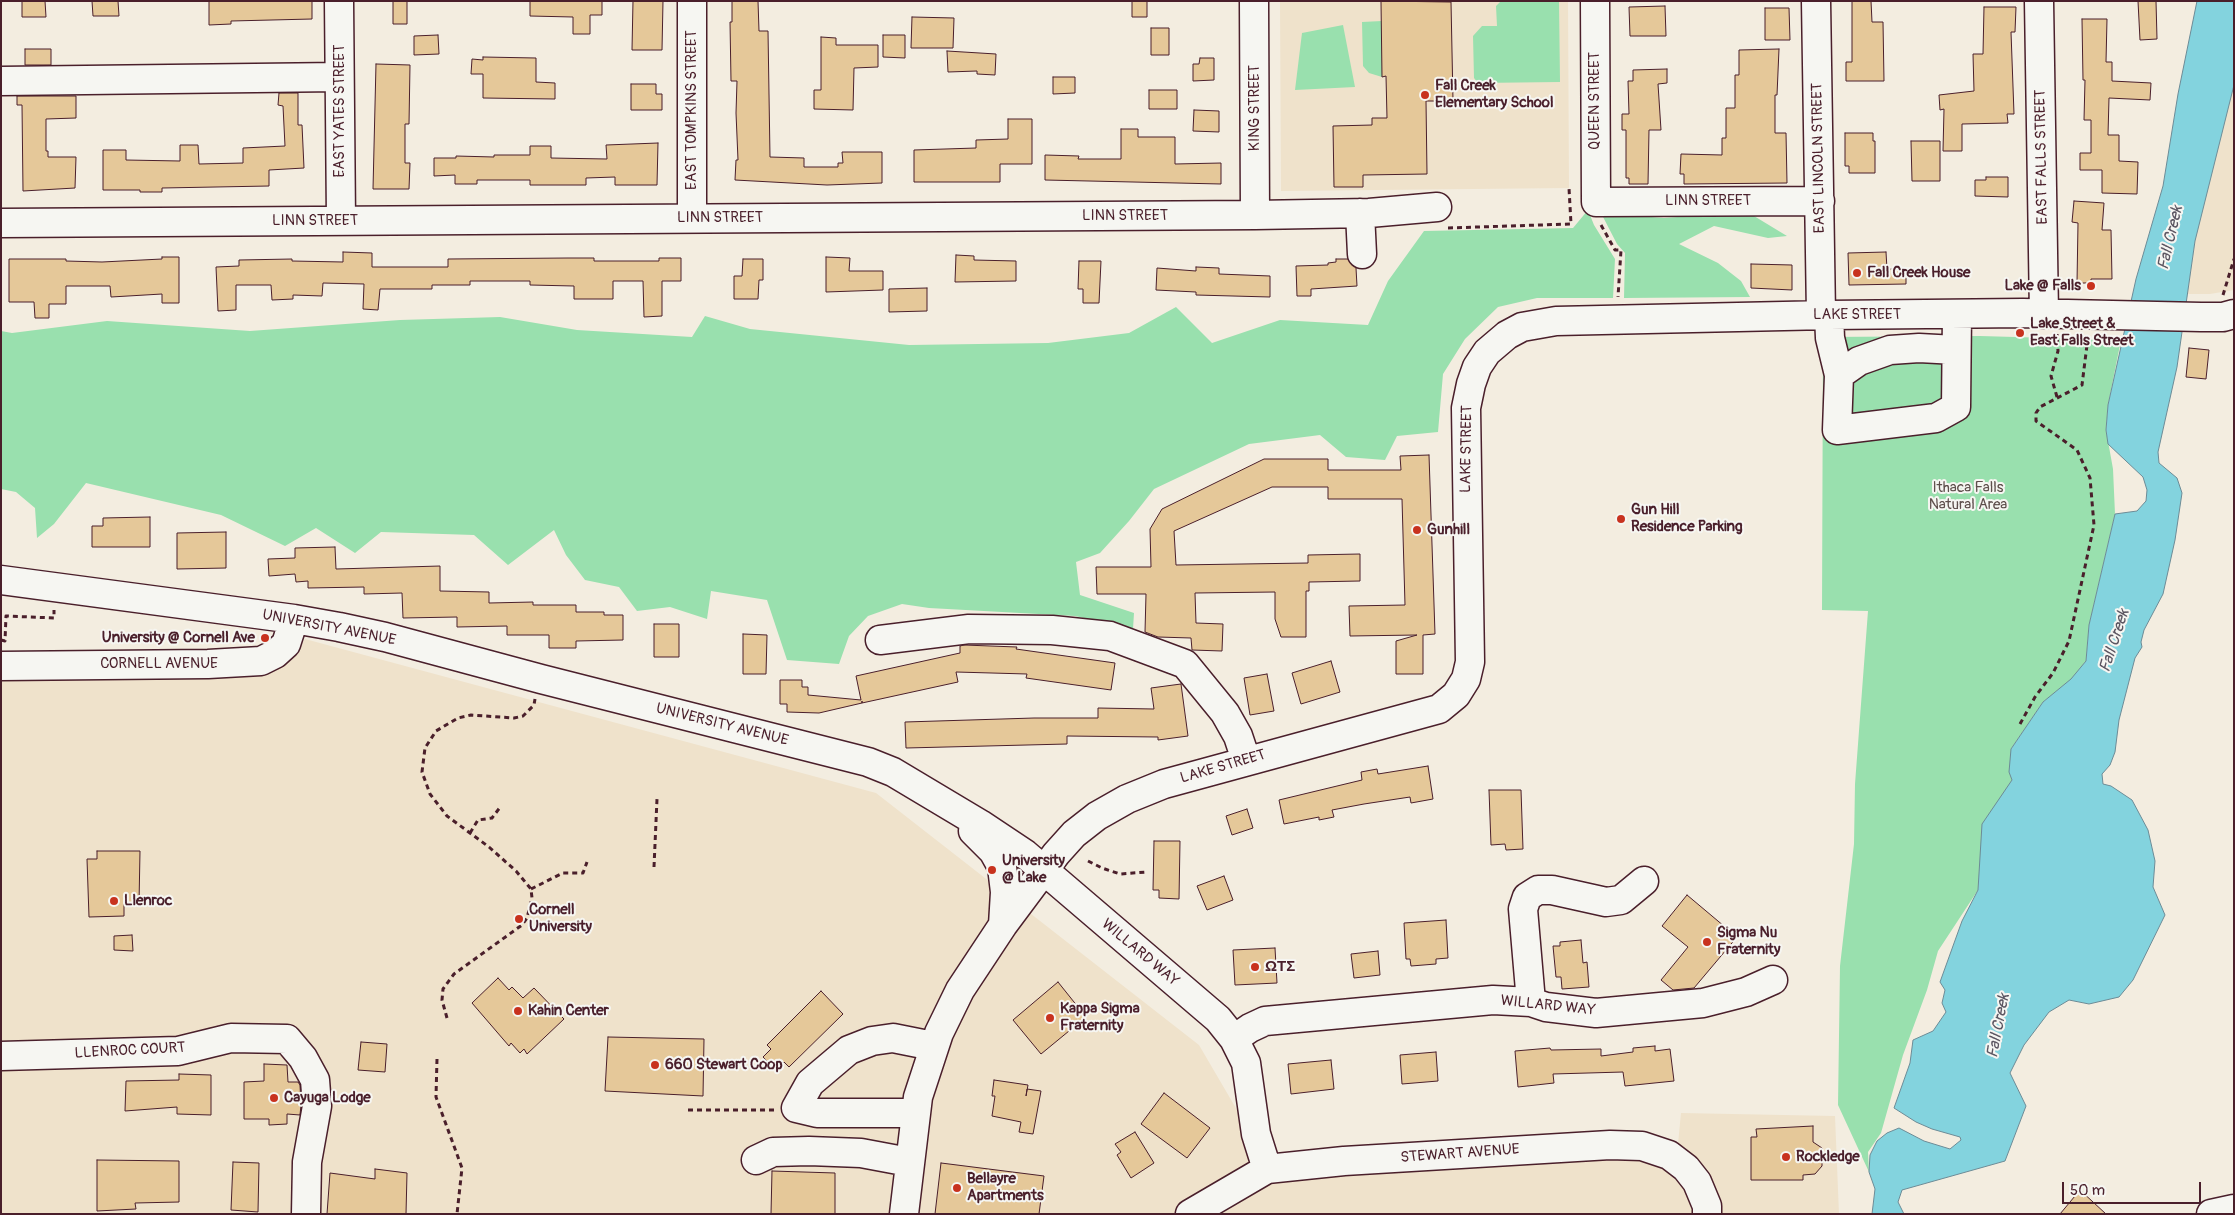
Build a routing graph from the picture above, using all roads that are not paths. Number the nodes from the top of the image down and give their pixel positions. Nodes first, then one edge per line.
1 (339, 1) edge
2 (692, 1) edge
3 (1254, 1) edge
4 (1595, 1) edge
5 (1816, 1) edge
6 (2039, 1) edge
7 (339, 77) junction
8 (1, 81) edge
9 (1820, 201) junction
10 (1438, 207) road end
11 (1598, 212) joint
12 (1360, 213) junction
13 (1255, 215) junction
14 (692, 218) junction
15 (340, 221) junction
16 (1, 223) edge
17 (1362, 254) dead end
18 (1957, 314) junction
19 (1825, 315) junction
20 (2217, 316) edge
21 (2051, 323) junction
22 (1956, 350) junction
23 (1839, 375) junction
24 (1, 580) edge
25 (294, 619) junction
26 (880, 640) dead end
27 (1, 666) edge
28 (1246, 760) junction
29 (937, 798) junction
30 (1043, 870) junction
31 (1644, 881) dead end
32 (1002, 925) junction
33 (1773, 980) dead end
34 (1531, 1002) junction
35 (1234, 1039) junction
36 (934, 1046) junction
37 (1, 1056) edge
38 (915, 1113) junction
39 (756, 1160) dead end
40 (909, 1162) junction
41 (1267, 1169) junction
42 (2234, 1209) edge
43 (306, 1214) edge
44 (904, 1214) edge
45 (1190, 1214) edge
46 (1707, 1214) edge
47 (2211, 1214) edge

1 - 7 street, EAST YATES STREET
2 - 14 street, EAST TOMPKINS STREET
3 - 13 street, KING STREET
4 - 11 street, QUEEN STREET
5 - 9 street, EAST LINCOLN STREET
6 - 21 street, EAST FALLS STREET
7 - 8 street
7 - 15 street, EAST YATES STREET
9 - 11 street, LINN STREET
9 - 19 street, EAST LINCOLN STREET
10 - 12 street, LINN STREET
12 - 13 street, LINN STREET
12 - 17 street
13 - 14 street, LINN STREET
14 - 15 street, LINN STREET
15 - 16 street, LINN STREET
18 - 19 street, LAKE STREET
18 - 21 street, LAKE STREET
18 - 22 street
19 - 23 street, EAST LINCOLN STREET
19 - 28 street, LAKE STREET
20 - 21 street, LAKE STREET
22 - 23 street
22 - 23 street, EAST LINCOLN STREET
24 - 25 street, UNIVERSITY AVENUE
25 - 27 street, CORNELL AVENUE
25 - 29 street, UNIVERSITY AVENUE
26 - 28 street
28 - 30 street, LAKE STREET
29 - 30 street, UNIVERSITY AVENUE
29 - 32 street
30 - 32 street
30 - 35 street, WILLARD WAY
31 - 34 street
32 - 36 street
33 - 34 street, WILLARD WAY
34 - 35 street, WILLARD WAY
35 - 41 street, WILLARD WAY
36 - 38 street
36 - 38 street
37 - 43 street, LLENROC COURT
38 - 40 street
39 - 40 street
40 - 44 street
41 - 45 street, STEWART AVENUE
41 - 46 street, STEWART AVENUE
42 - 47 street

